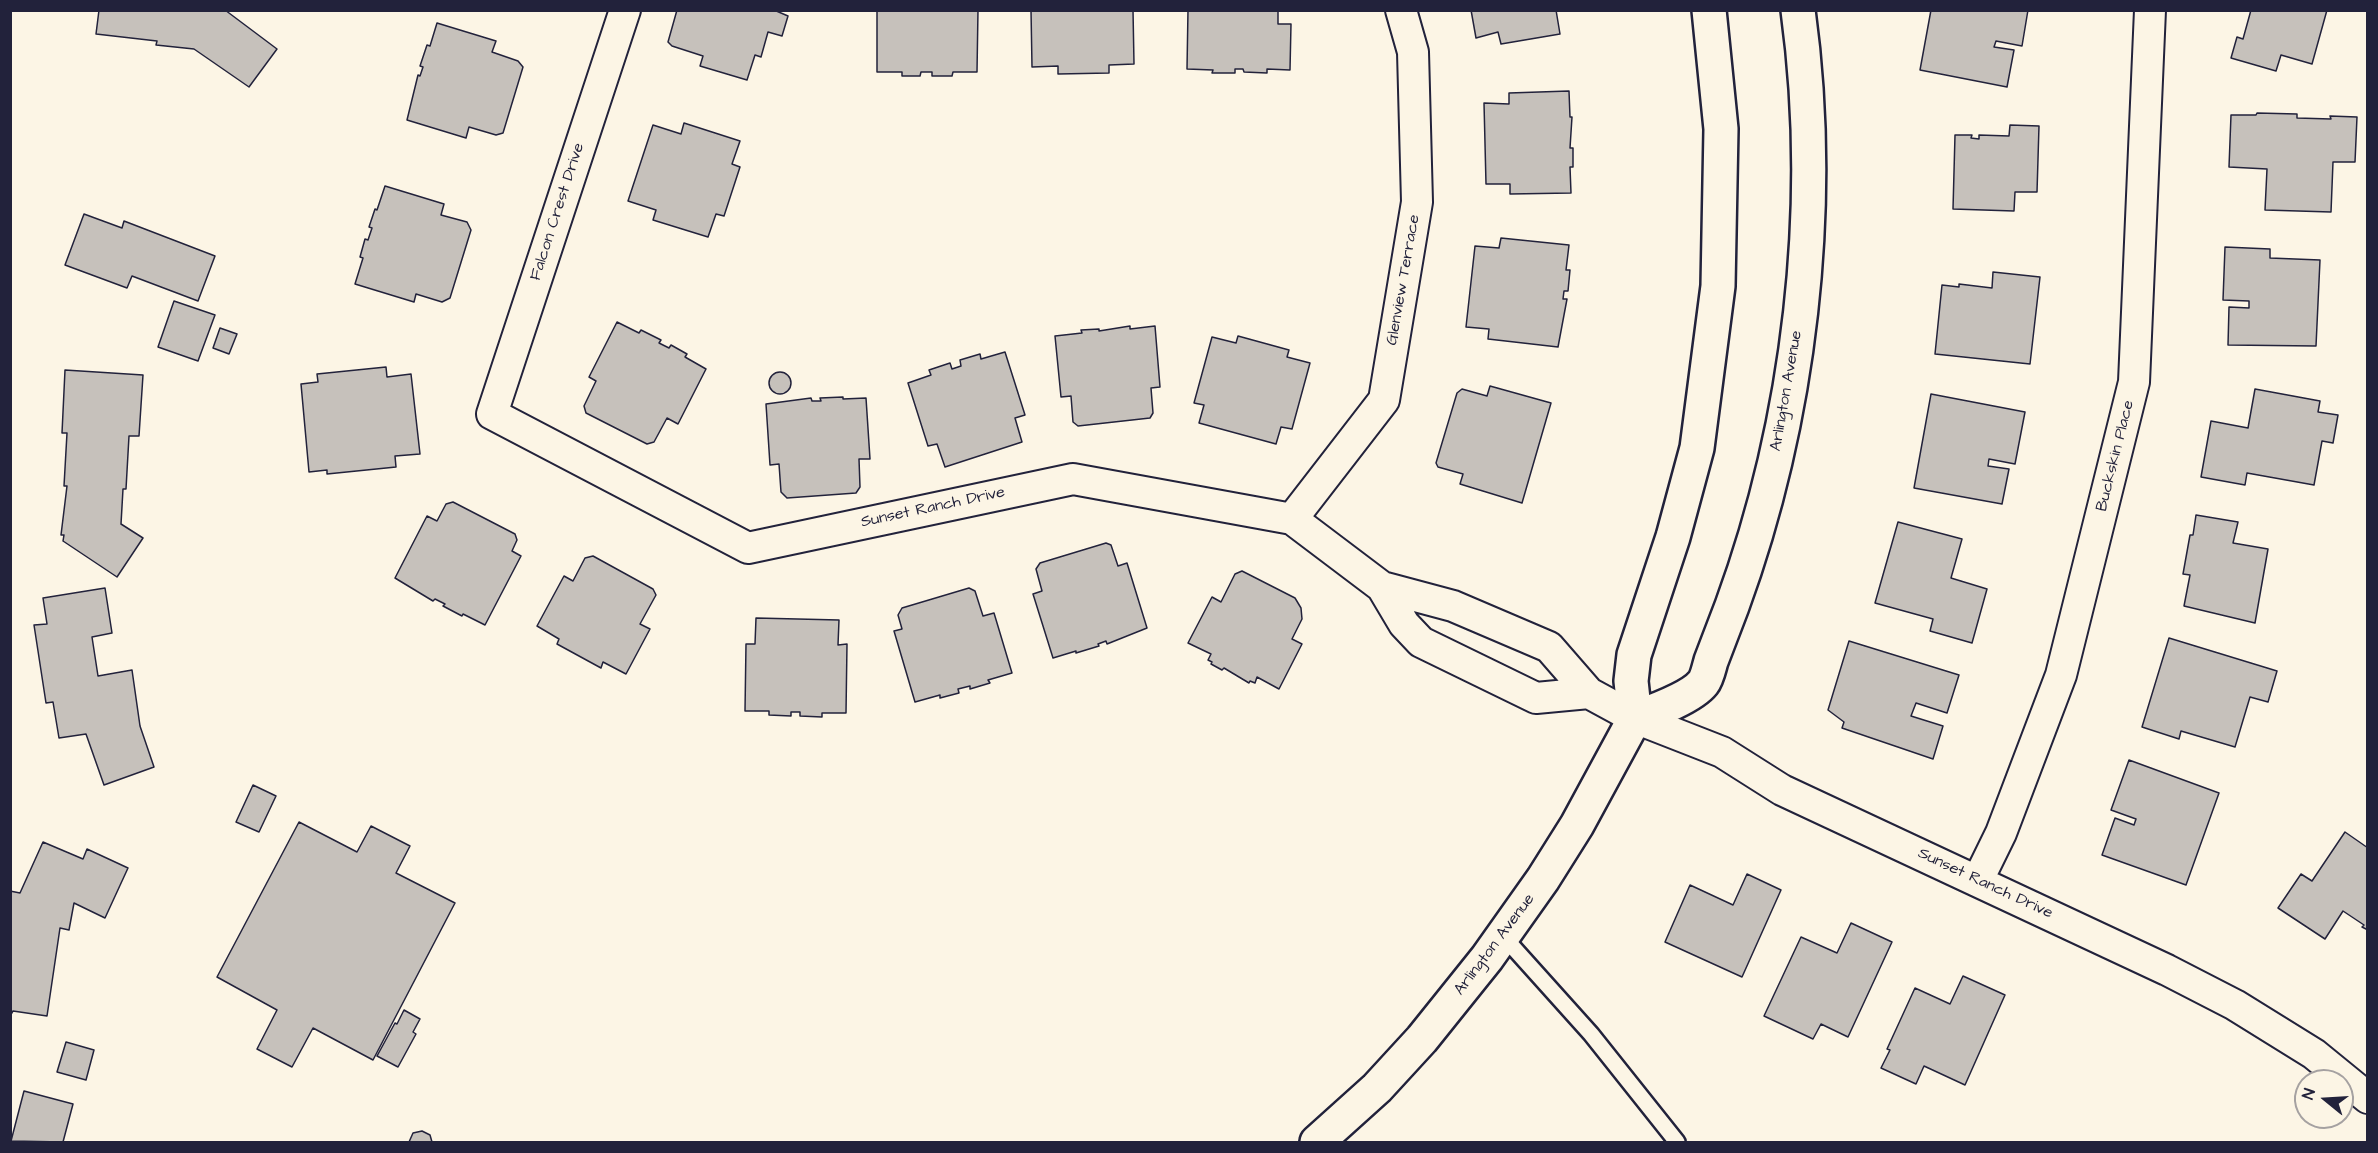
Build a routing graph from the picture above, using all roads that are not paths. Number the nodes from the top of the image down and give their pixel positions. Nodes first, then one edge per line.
1 (625, 10) edge
2 (1401, 10) edge
3 (1709, 10) edge
4 (1798, 10) edge
5 (2150, 10) edge
6 (492, 414) joint
7 (1292, 519) junction
8 (1382, 588) junction
9 (1588, 693) junction
10 (1635, 718) junction
11 (1978, 880) junction
12 (1503, 936) junction
13 (2367, 1098) edge
14 (1317, 1143) edge
15 (1677, 1143) edge

1 - 6 street, Falcon Crest Drive
2 - 7 street, Glenview Terrace
3 - 10 main road
4 - 10 main road, Arlington Avenue
5 - 11 street, Buckskin Place
6 - 7 street, Sunset Ranch Drive
7 - 8 street, Sunset Ranch Drive
8 - 9 street, Sunset Ranch Drive
8 - 9 street, Sunset Ranch Drive
9 - 10 street, Sunset Ranch Drive
10 - 11 street, Sunset Ranch Drive
10 - 12 main road, Arlington Avenue
11 - 13 street, Sunset Ranch Drive
12 - 14 main road, Arlington Avenue
12 - 15 lane

